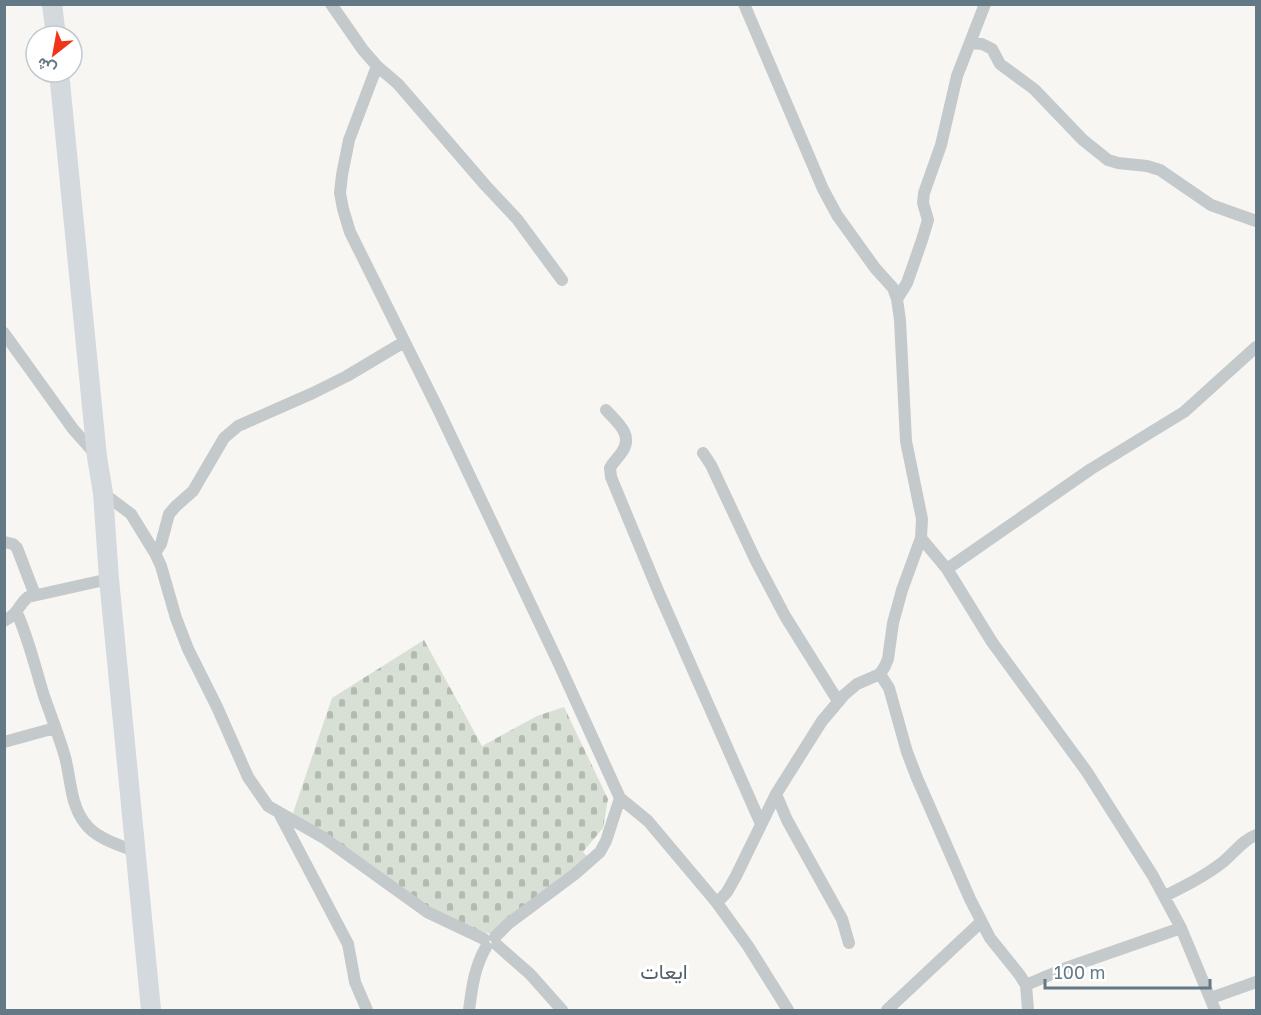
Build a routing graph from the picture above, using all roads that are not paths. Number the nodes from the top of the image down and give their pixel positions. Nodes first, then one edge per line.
1 (52, 4) edge
2 (332, 4) edge
3 (744, 4) edge
4 (985, 4) edge
5 (54, 24) edge
6 (970, 43) junction
7 (377, 66) junction
8 (60, 84) edge
9 (1257, 221) edge
10 (562, 280) dead end
11 (897, 299) junction
12 (4, 333) edge
13 (404, 342) junction
14 (1257, 347) edge
15 (606, 410) dead end
16 (703, 453) dead end
17 (97, 457) junction
18 (103, 493) junction
19 (921, 538) junction
20 (4, 542) edge
21 (155, 554) junction
22 (947, 569) junction
23 (109, 579) junction
24 (35, 595) junction
25 (17, 613) junction
26 (4, 621) edge
27 (880, 674) junction
28 (838, 701) junction
29 (55, 728) junction
30 (4, 742) edge
31 (776, 794) junction
32 (620, 798) junction
33 (279, 813) junction
34 (761, 824) junction
35 (1257, 835) edge
36 (135, 851) junction
37 (1165, 896) junction
38 (717, 903) junction
39 (981, 922) junction
40 (1181, 928) junction
41 (490, 942) junction
42 (849, 943) dead end
43 (1257, 982) edge
44 (1026, 985) junction
45 (1211, 998) junction
46 (151, 1011) edge
47 (367, 1011) edge
48 (469, 1011) edge
49 (562, 1011) edge
50 (788, 1011) edge
51 (887, 1011) edge
52 (1028, 1011) edge
53 (1215, 1011) edge

1 - 5 main road
2 - 7 street
3 - 11 street
4 - 6 street
6 - 9 street
6 - 11 street
7 - 10 street
7 - 13 street
8 - 17 main road
11 - 19 street
12 - 17 street
13 - 21 street
13 - 32 street
14 - 22 street
15 - 34 street
16 - 28 street
17 - 18 main road
18 - 21 street
18 - 23 main road
19 - 22 street
19 - 27 street
20 - 24 street
21 - 33 street
22 - 37 street
23 - 24 street
23 - 36 main road
24 - 25 street
25 - 26 street
25 - 29 street
27 - 28 street
27 - 39 street
28 - 31 street
29 - 30 street
29 - 36 street
31 - 34 street
31 - 42 street
32 - 38 street
32 - 41 street
33 - 41 street
33 - 47 street
34 - 38 street
35 - 37 street
36 - 46 main road
37 - 40 street
38 - 50 street
39 - 44 street
39 - 51 street
40 - 44 street
40 - 45 street
41 - 48 street
41 - 49 street
43 - 45 street
44 - 52 street
45 - 53 street

